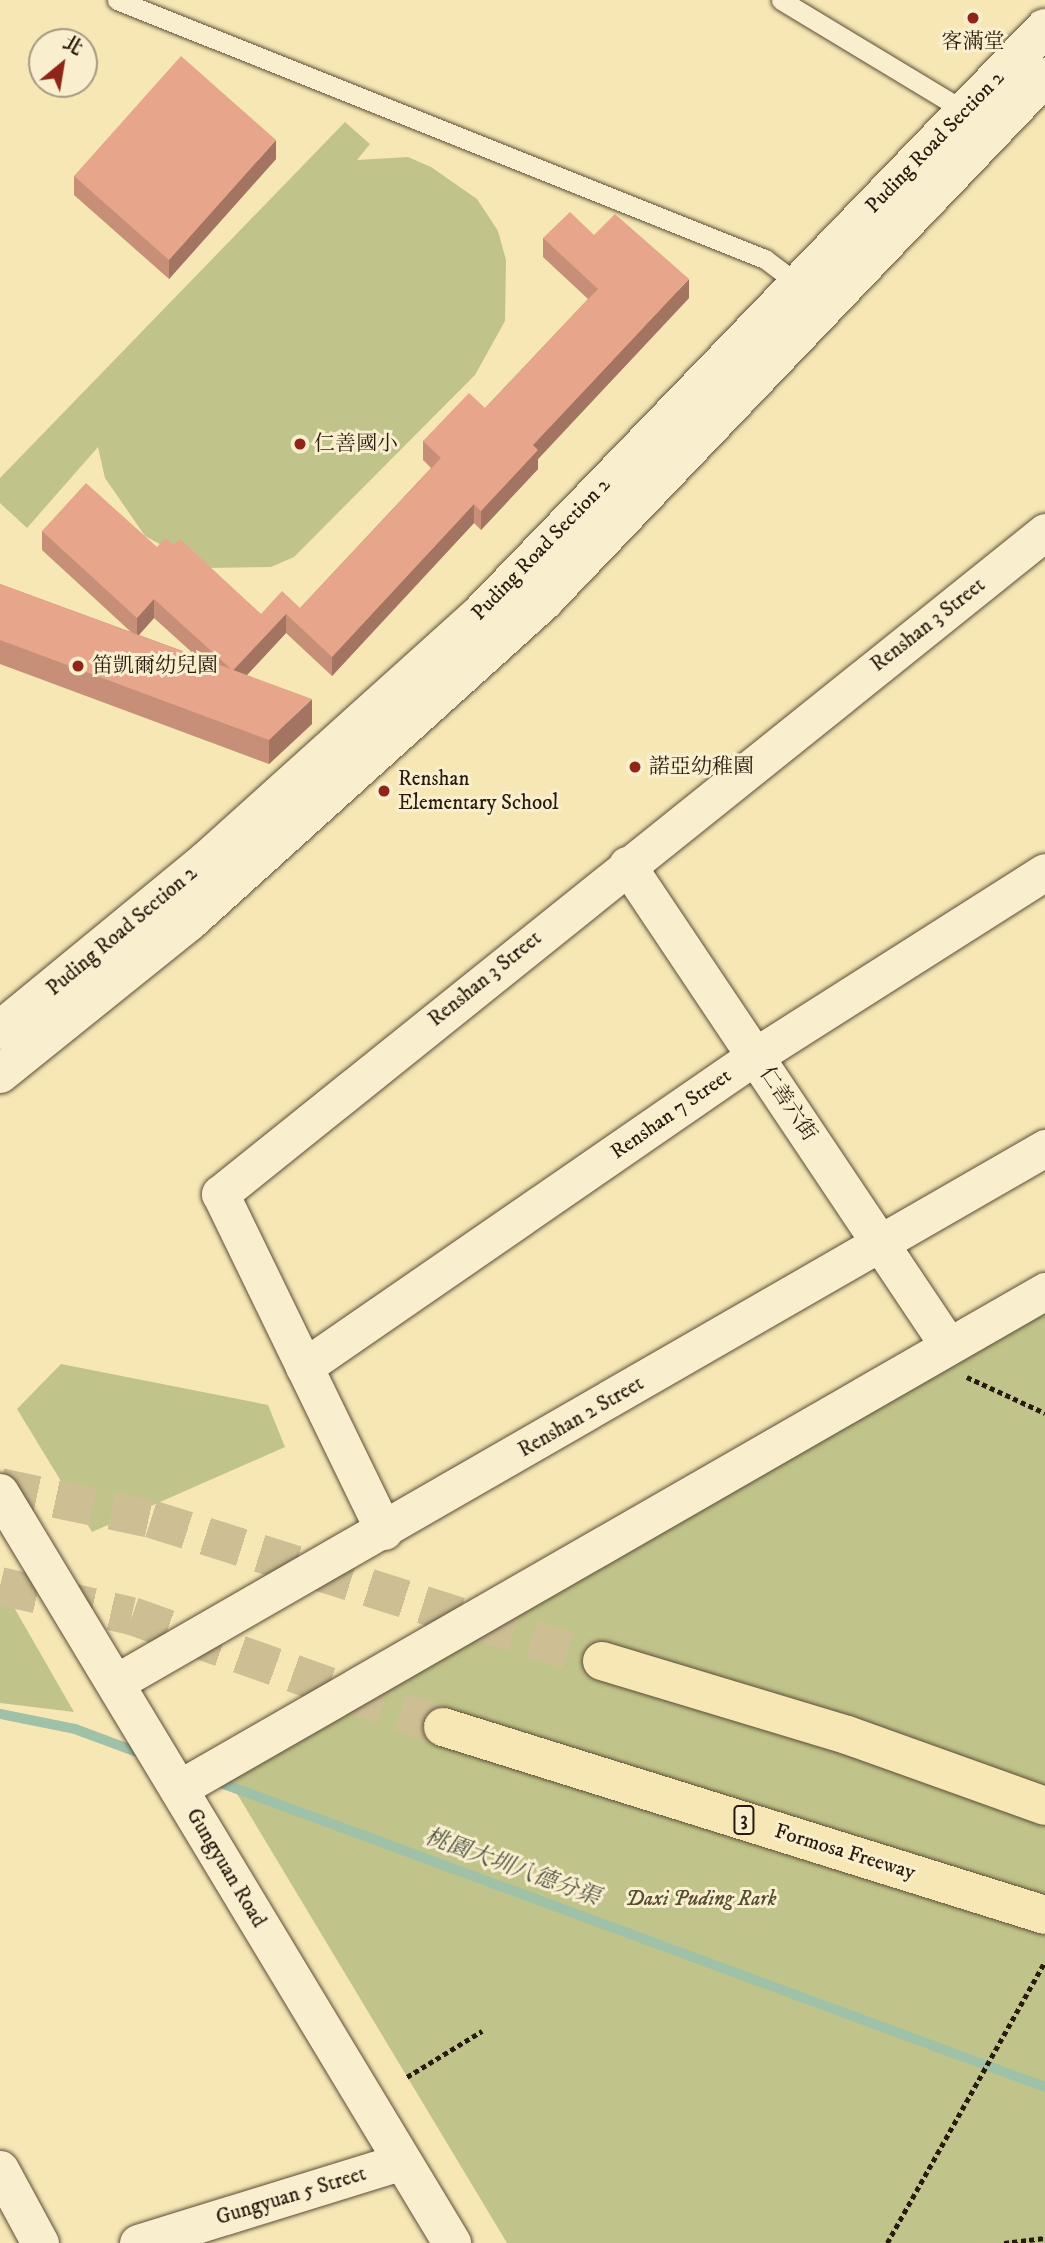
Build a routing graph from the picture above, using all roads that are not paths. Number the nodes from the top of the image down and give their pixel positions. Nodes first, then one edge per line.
1 (117, 0) edge
2 (781, 0) edge
3 (1045, 28) edge
4 (1045, 78) edge
5 (978, 123) junction
6 (798, 284) junction
7 (1045, 532) edge
8 (626, 865) junction
9 (1045, 872) edge
10 (0, 1030) edge
11 (755, 1056) junction
12 (0, 1074) edge
13 (1045, 1148) edge
14 (882, 1243) junction
15 (1045, 1291) edge
16 (954, 1359) junction
17 (304, 1367) junction
18 (0, 1493) edge
19 (384, 1531) junction
20 (602, 1661) tunnel mouth
21 (115, 1684) junction
22 (443, 1727) tunnel mouth
23 (178, 1789) junction
24 (1045, 1806) edge
25 (1045, 1915) edge
26 (403, 2161) junction
27 (0, 2169) edge
28 (40, 2243) edge
29 (138, 2243) edge
30 (453, 2243) edge

1 - 6 lane
2 - 5 lane
3 - 5 street, Puding Road Section 2
4 - 5 street, Puding Road Section 2
5 - 6 street, Puding Road Section 2
5 - 12 street, Puding Road Section 2
6 - 10 street, Puding Road Section 2
7 - 8 street, Renshan 3 Street
8 - 11 street, 仁善六街
8 - 17 street, Renshan 3 Street
9 - 11 street, Renshan 7 Street
11 - 14 street, 仁善六街
11 - 17 street, Renshan 7 Street
13 - 14 street, Renshan 2 Street
14 - 16 street, 仁善六街
14 - 19 street, Renshan 2 Street
15 - 16 street
16 - 23 street
17 - 19 street, Renshan 3 Street
18 - 21 street, Gungyuan Road
19 - 21 street, Renshan 2 Street
20 - 24 highway
21 - 23 street, Gungyuan Road
22 - 25 highway, Formosa Freeway / 3
23 - 26 street, Gungyuan Road
26 - 29 street, Gungyuan 5 Street
26 - 30 street, Gungyuan Road
27 - 28 street

